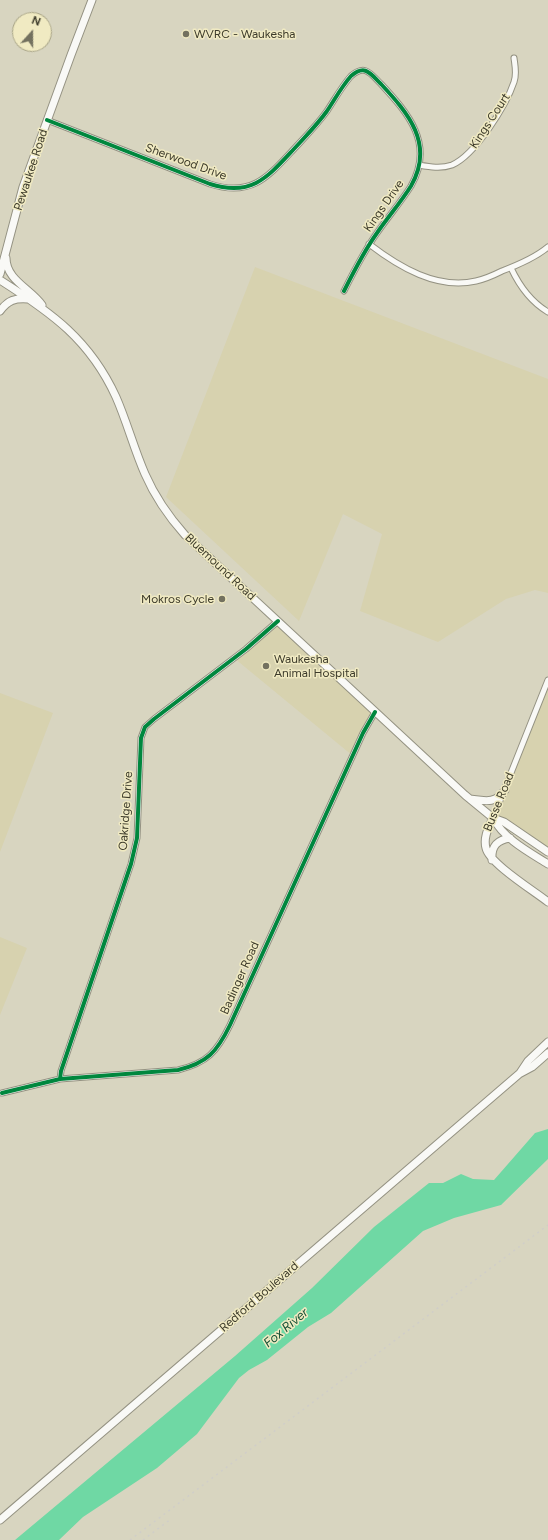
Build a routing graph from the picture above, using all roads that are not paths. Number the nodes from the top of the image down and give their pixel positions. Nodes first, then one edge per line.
1 (92, 0) edge
2 (514, 58) dead end
3 (348, 79) joint
4 (47, 120) junction
5 (419, 165) junction
6 (369, 244) junction
7 (548, 246) edge
8 (4, 250) edge
9 (511, 268) junction
10 (0, 274) edge
11 (0, 280) edge
12 (344, 291) dead end
13 (30, 300) junction
14 (45, 310) junction
15 (0, 311) edge
16 (548, 312) edge
17 (278, 621) junction
18 (548, 680) edge
19 (375, 712) junction
20 (505, 790) junction
21 (470, 799) junction
22 (493, 818) junction
23 (510, 838) junction
24 (548, 852) edge
25 (492, 860) junction
26 (548, 864) edge
27 (548, 902) edge
28 (548, 1042) edge
29 (548, 1053) edge
30 (519, 1074) junction
31 (60, 1079) junction
32 (2, 1093) dead end
33 (0, 1520) edge

1 - 4 main road, Pewaukee Road
2 - 5 street, Kings Court
3 - 4 street, Sherwood Drive
3 - 5 street, Kings Drive
4 - 8 main road, Pewaukee Road
5 - 6 street, Kings Drive
6 - 9 street
6 - 12 street, Kings Drive
7 - 9 street
8 - 10 main road, Pewaukee Road
8 - 14 main road
9 - 16 street
11 - 13 main road, Bluemound Road
13 - 14 main road, Bluemound Road
13 - 15 main road
14 - 17 main road, Bluemound Road
17 - 19 main road, Bluemound Road
17 - 31 street, Oakridge Drive
18 - 20 street, Busse Road
19 - 21 main road, Bluemound Road
19 - 31 street, Badinger Road
20 - 21 main road
20 - 22 street, Busse Road
21 - 22 main road, Bluemound Road
22 - 23 main road, Bluemound Road
22 - 24 main road, Bluemound Road
22 - 25 main road, Busse Road
23 - 25 main road
23 - 26 main road, Bluemound Road
25 - 27 main road
28 - 30 main road, Redford Boulevard
29 - 30 main road, Redford Boulevard
30 - 33 main road, Redford Boulevard
31 - 32 street, Badinger Road

